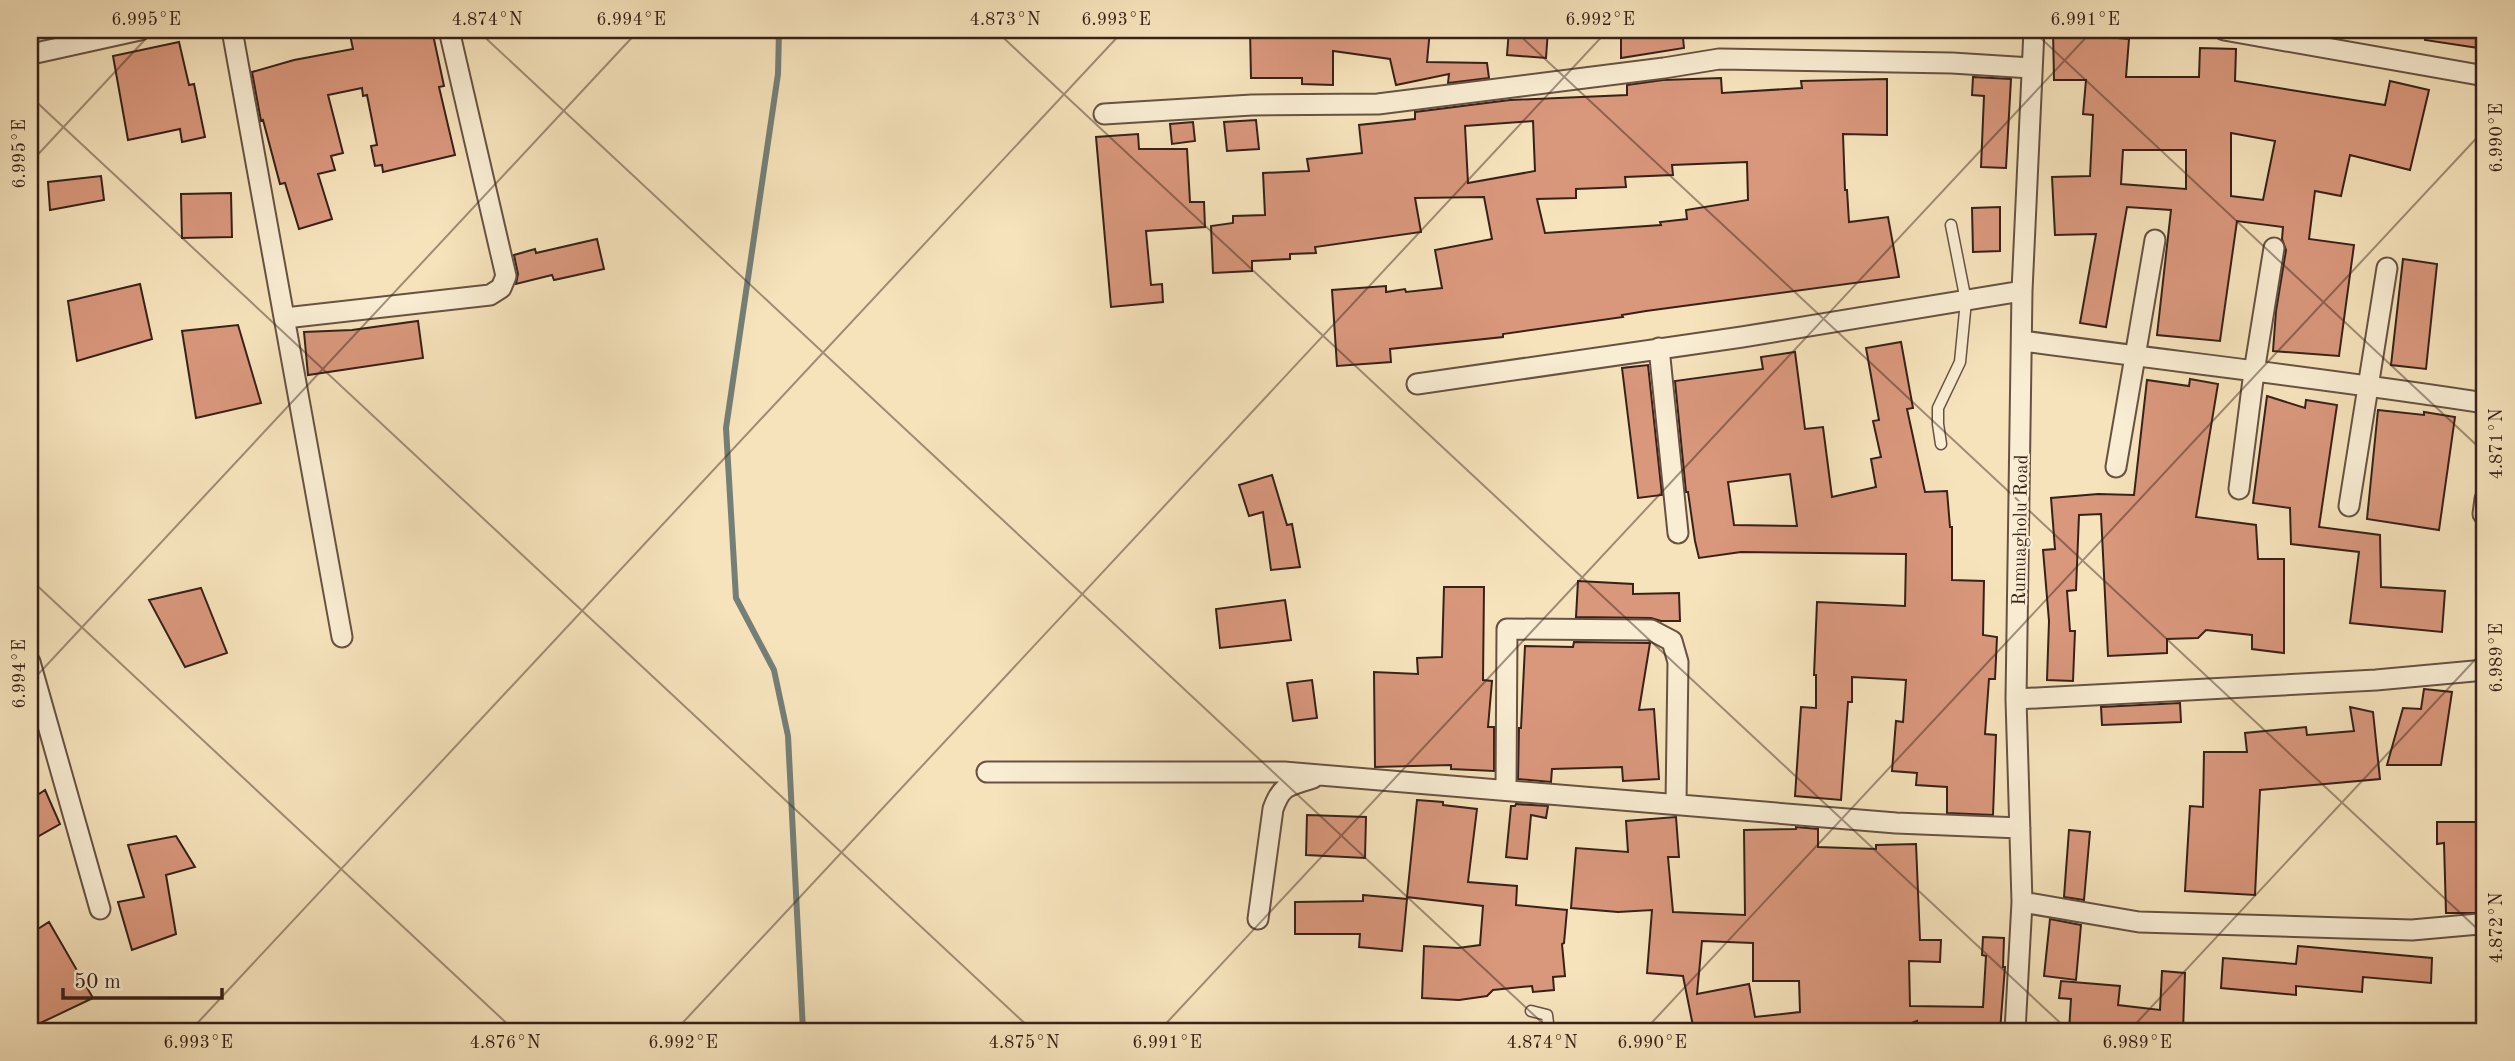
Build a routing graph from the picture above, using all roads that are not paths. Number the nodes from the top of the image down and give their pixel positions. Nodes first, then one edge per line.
1 (140, 30) edge
2 (232, 30) edge
3 (449, 30) edge
4 (2034, 30) edge
5 (2224, 30) edge
6 (36, 53) dead end
7 (2031, 68) junction
8 (2485, 76) edge
9 (1104, 114) dead end
10 (1951, 225) dead end
11 (2155, 240) dead end
12 (2274, 248) dead end
13 (2387, 268) dead end
14 (2022, 291) junction
15 (1966, 301) junction
16 (285, 318) junction
17 (2022, 341) junction
18 (1659, 348) junction
19 (2135, 356) junction
20 (2254, 372) junction
21 (1417, 384) dead end
22 (2369, 384) junction
23 (2485, 403) edge
24 (1941, 444) dead end
25 (2116, 467) dead end
26 (2239, 489) dead end
27 (2349, 506) dead end
28 (1678, 533) dead end
29 (342, 637) dead end
30 (30, 662) edge
31 (2485, 670) edge
32 (2015, 699) junction
33 (987, 772) dead end
34 (1325, 775) junction
35 (1506, 790) junction
36 (1676, 803) junction
37 (2020, 828) junction
38 (2022, 902) junction
39 (100, 909) dead end
40 (1258, 919) dead end
41 (2479, 924) dead end
42 (1531, 1011) dead end
43 (1549, 1031) edge
44 (2015, 1031) edge

1 - 6 street
2 - 16 street
3 - 16 street
4 - 7 street, Rumuagholu Road
5 - 8 street
7 - 9 street
7 - 14 street, Rumuagholu Road
10 - 15 lane
11 - 19 street
12 - 20 street
13 - 22 street
14 - 15 street
14 - 17 street, Rumuagholu Road
15 - 18 street
15 - 24 lane
16 - 29 street
17 - 19 street
17 - 32 street, Rumuagholu Road
18 - 21 street
18 - 28 street
19 - 20 street
19 - 25 street
20 - 22 street
20 - 26 street
22 - 23 street
22 - 27 street
30 - 39 street
31 - 32 street
32 - 37 street, Rumuagholu Road
33 - 34 street
34 - 35 street
34 - 40 street
35 - 36 street
35 - 36 street
36 - 37 street
37 - 38 street, Rumuagholu Road
38 - 41 street
38 - 44 street, Rumuagholu Road
42 - 43 lane

